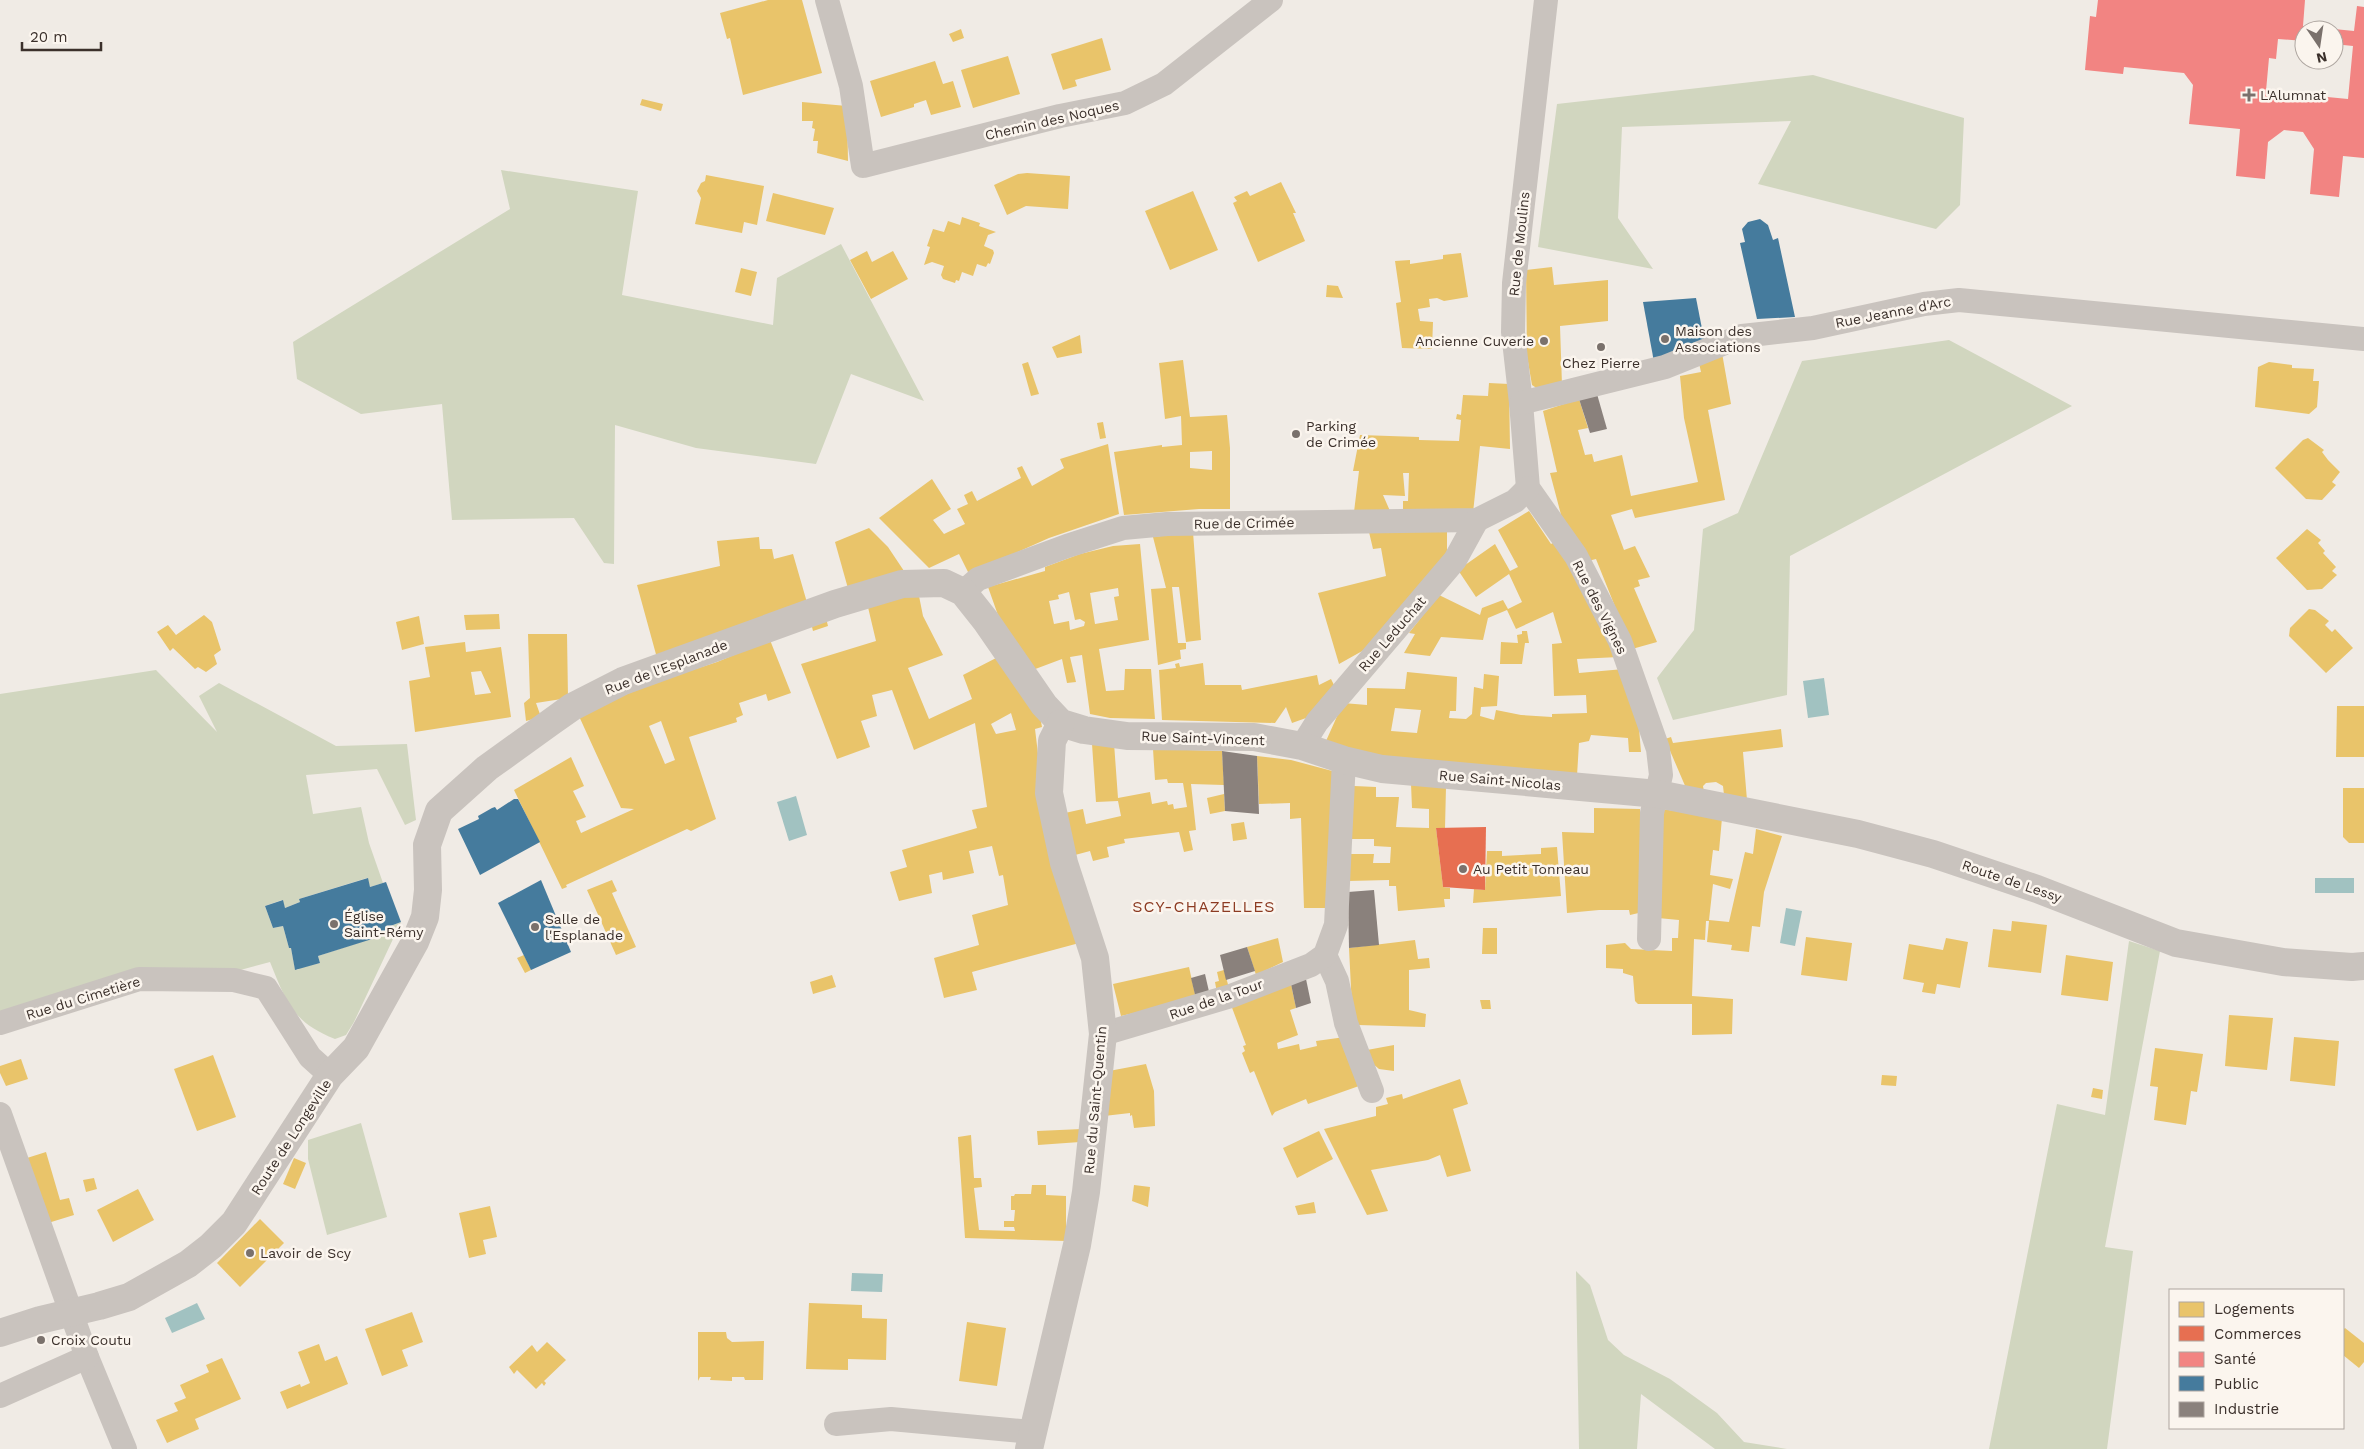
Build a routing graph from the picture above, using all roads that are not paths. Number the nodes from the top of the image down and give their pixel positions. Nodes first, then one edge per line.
1 (826, 0) edge
2 (1271, 0) edge
3 (1546, 0) edge
4 (2364, 339) edge
5 (1521, 402) junction
6 (1528, 488) junction
7 (1477, 520) junction
8 (963, 592) junction
9 (1061, 722) junction
10 (1302, 746) junction
11 (1344, 760) junction
12 (1658, 794) junction
13 (439, 811) joint
14 (1649, 939) dead end
15 (1325, 956) junction
16 (2364, 966) edge
17 (0, 1023) edge
18 (1104, 1034) junction
19 (330, 1075) junction
20 (1372, 1091) dead end
21 (0, 1114) edge
22 (71, 1313) junction
23 (0, 1333) edge
24 (87, 1356) junction
25 (0, 1396) edge
26 (836, 1424) dead end
27 (1031, 1440) edge
28 (125, 1449) edge

1 - 2 street, Chemin des Noques
3 - 5 street, Rue de Moulins
4 - 5 street, Rue Jeanne d'Arc
5 - 6 street, Rue de Moulins
6 - 7 street, Rue de Crimée
6 - 12 street, Rue des Vignes
7 - 8 street, Rue de Crimée
7 - 10 street, Rue Leduchat
8 - 9 street
8 - 13 street, Rue de l'Esplanade
9 - 10 street, Rue Saint-Vincent
9 - 18 street, Rue du Saint-Quentin
10 - 11 street, Rue Saint-Vincent
11 - 12 street, Rue Saint-Nicolas
11 - 15 street
12 - 14 street, Rue des Vignes
12 - 16 street, Route de Lessy
13 - 19 street, Route de Longeville
15 - 18 street, Rue de la Tour
15 - 20 street
17 - 19 street, Rue du Cimetière
18 - 27 street, Rue du Saint-Quentin
19 - 22 street, Route de Longeville
21 - 22 street
22 - 23 street, Route de Longeville
22 - 24 street
24 - 25 street
24 - 28 street
26 - 27 street

